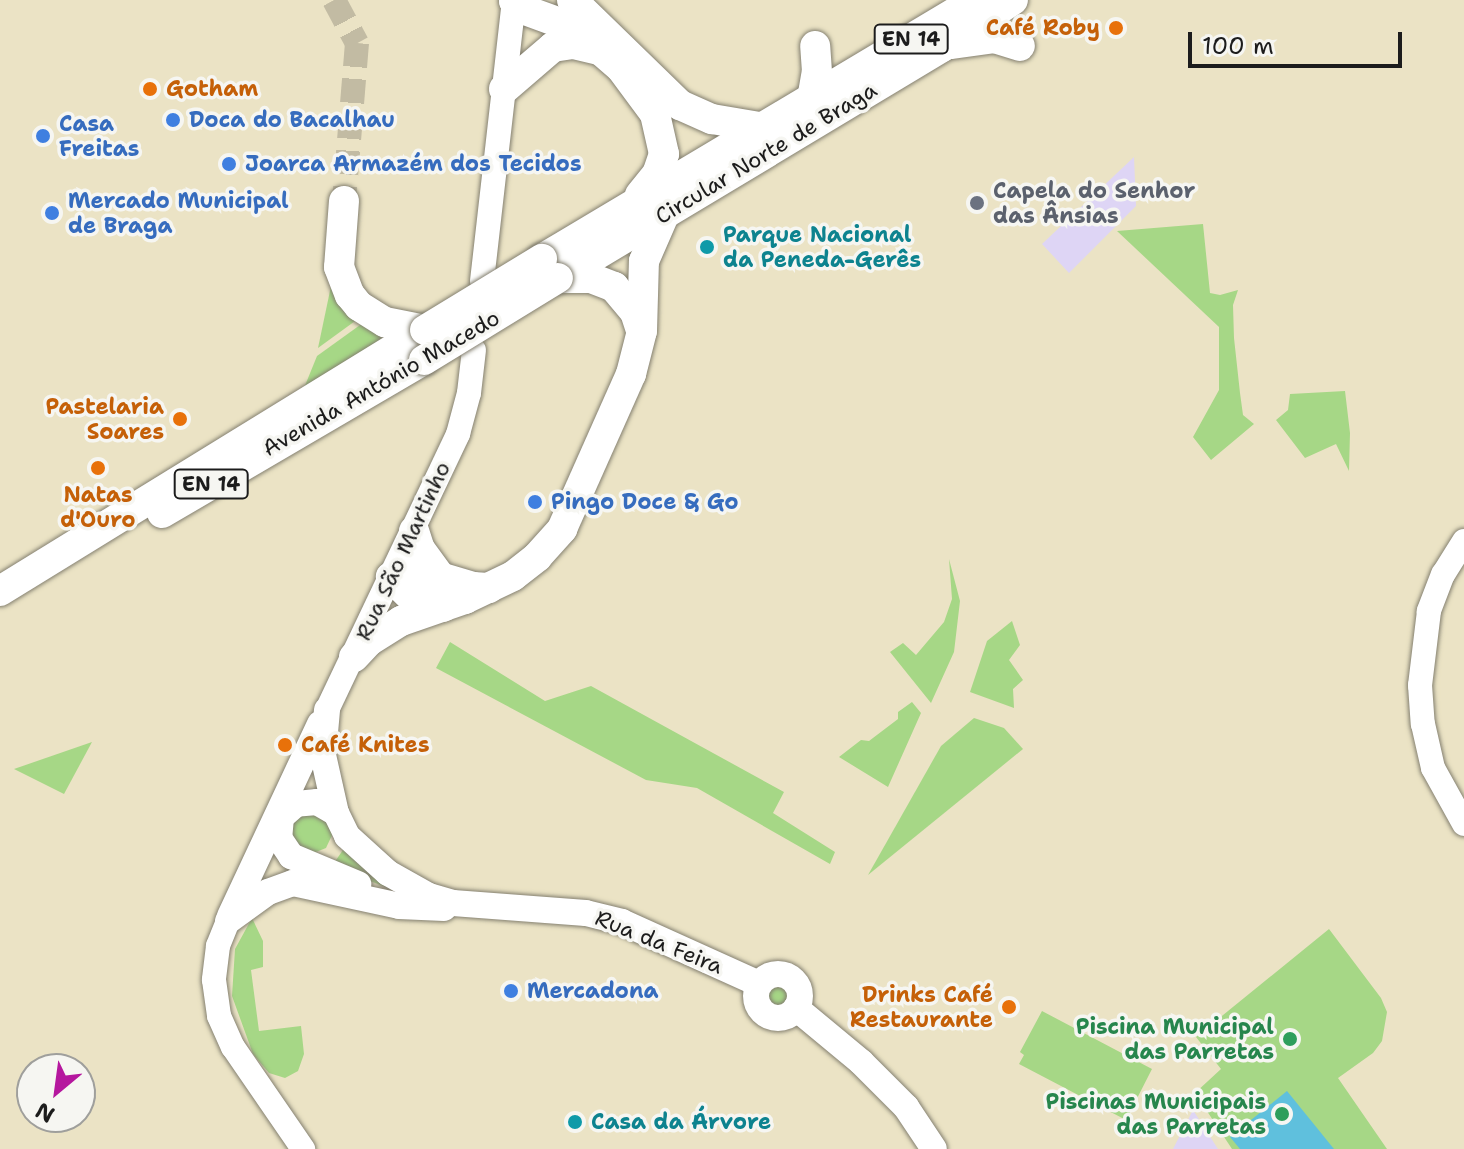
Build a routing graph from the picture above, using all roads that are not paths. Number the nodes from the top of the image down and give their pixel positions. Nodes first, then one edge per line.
1 (515, 0) edge
2 (976, 0) edge
3 (1013, 0) edge
4 (572, 1) edge
5 (815, 46) dead end
6 (1020, 46) dead end
7 (942, 47) junction
8 (603, 52) junction
9 (504, 89) junction
10 (812, 99) junction
11 (765, 128) junction
12 (344, 201) tunnel mouth
13 (631, 205) junction
14 (665, 213) junction
15 (550, 269) junction
16 (482, 281) dead end
17 (642, 331) junction
18 (424, 345) junction
19 (474, 350) dead end
20 (414, 531) junction
21 (1464, 541) edge
22 (391, 577) junction
23 (458, 590) junction
24 (0, 591) edge
25 (0, 611) edge
26 (354, 657) junction
27 (327, 710) junction
28 (310, 744) junction
29 (338, 818) junction
30 (282, 820) junction
31 (1464, 824) edge
32 (307, 863) junction
33 (426, 906) junction
34 (237, 907) junction
35 (508, 907) junction
36 (303, 1149) edge
37 (934, 1149) edge

1 - 8 highway
1 - 9 main road
2 - 10 highway, Circular Norte de Braga / EN 14
3 - 7 highway, Circular Norte de Braga / EN 14
4 - 11 highway
5 - 10 highway
6 - 7 highway
7 - 14 highway, Circular Norte de Braga / EN 14
8 - 9 highway
8 - 13 highway
9 - 16 main road
10 - 11 highway, Circular Norte de Braga / EN 14
11 - 13 highway, Circular Norte de Braga / EN 14
12 - 18 highway
13 - 15 highway, Circular Norte de Braga / EN 14
14 - 15 highway, Circular Norte de Braga / EN 14
14 - 17 highway
15 - 17 highway
15 - 18 highway, Avenida António Macedo / EN 14, bridge
17 - 23 highway
18 - 24 highway, Avenida António Macedo / EN 14
18 - 25 highway, Avenida António Macedo / EN 14
19 - 20 main road, Rua São Martinho
20 - 22 main road, Rua São Martinho
20 - 23 highway
21 - 31 main road
22 - 23 highway
22 - 26 main road, Rua São Martinho
23 - 26 highway
26 - 27 main road, Rua São Martinho
27 - 28 main road, Rua São Martinho
27 - 29 main road, Rua da Feira
28 - 30 main road, Rua São Martinho
28 - 34 main road, Rua São Martinho
29 - 30 main road
29 - 32 main road
29 - 35 main road, Rua da Feira
30 - 32 main road, Rua da Feira
30 - 34 main road, Rua São Martinho
32 - 33 main road, Rua da Feira
32 - 34 main road
33 - 34 main road, Rua da Feira
33 - 35 main road, Rua da Feira
34 - 36 main road
35 - 37 main road, Rua da Feira

